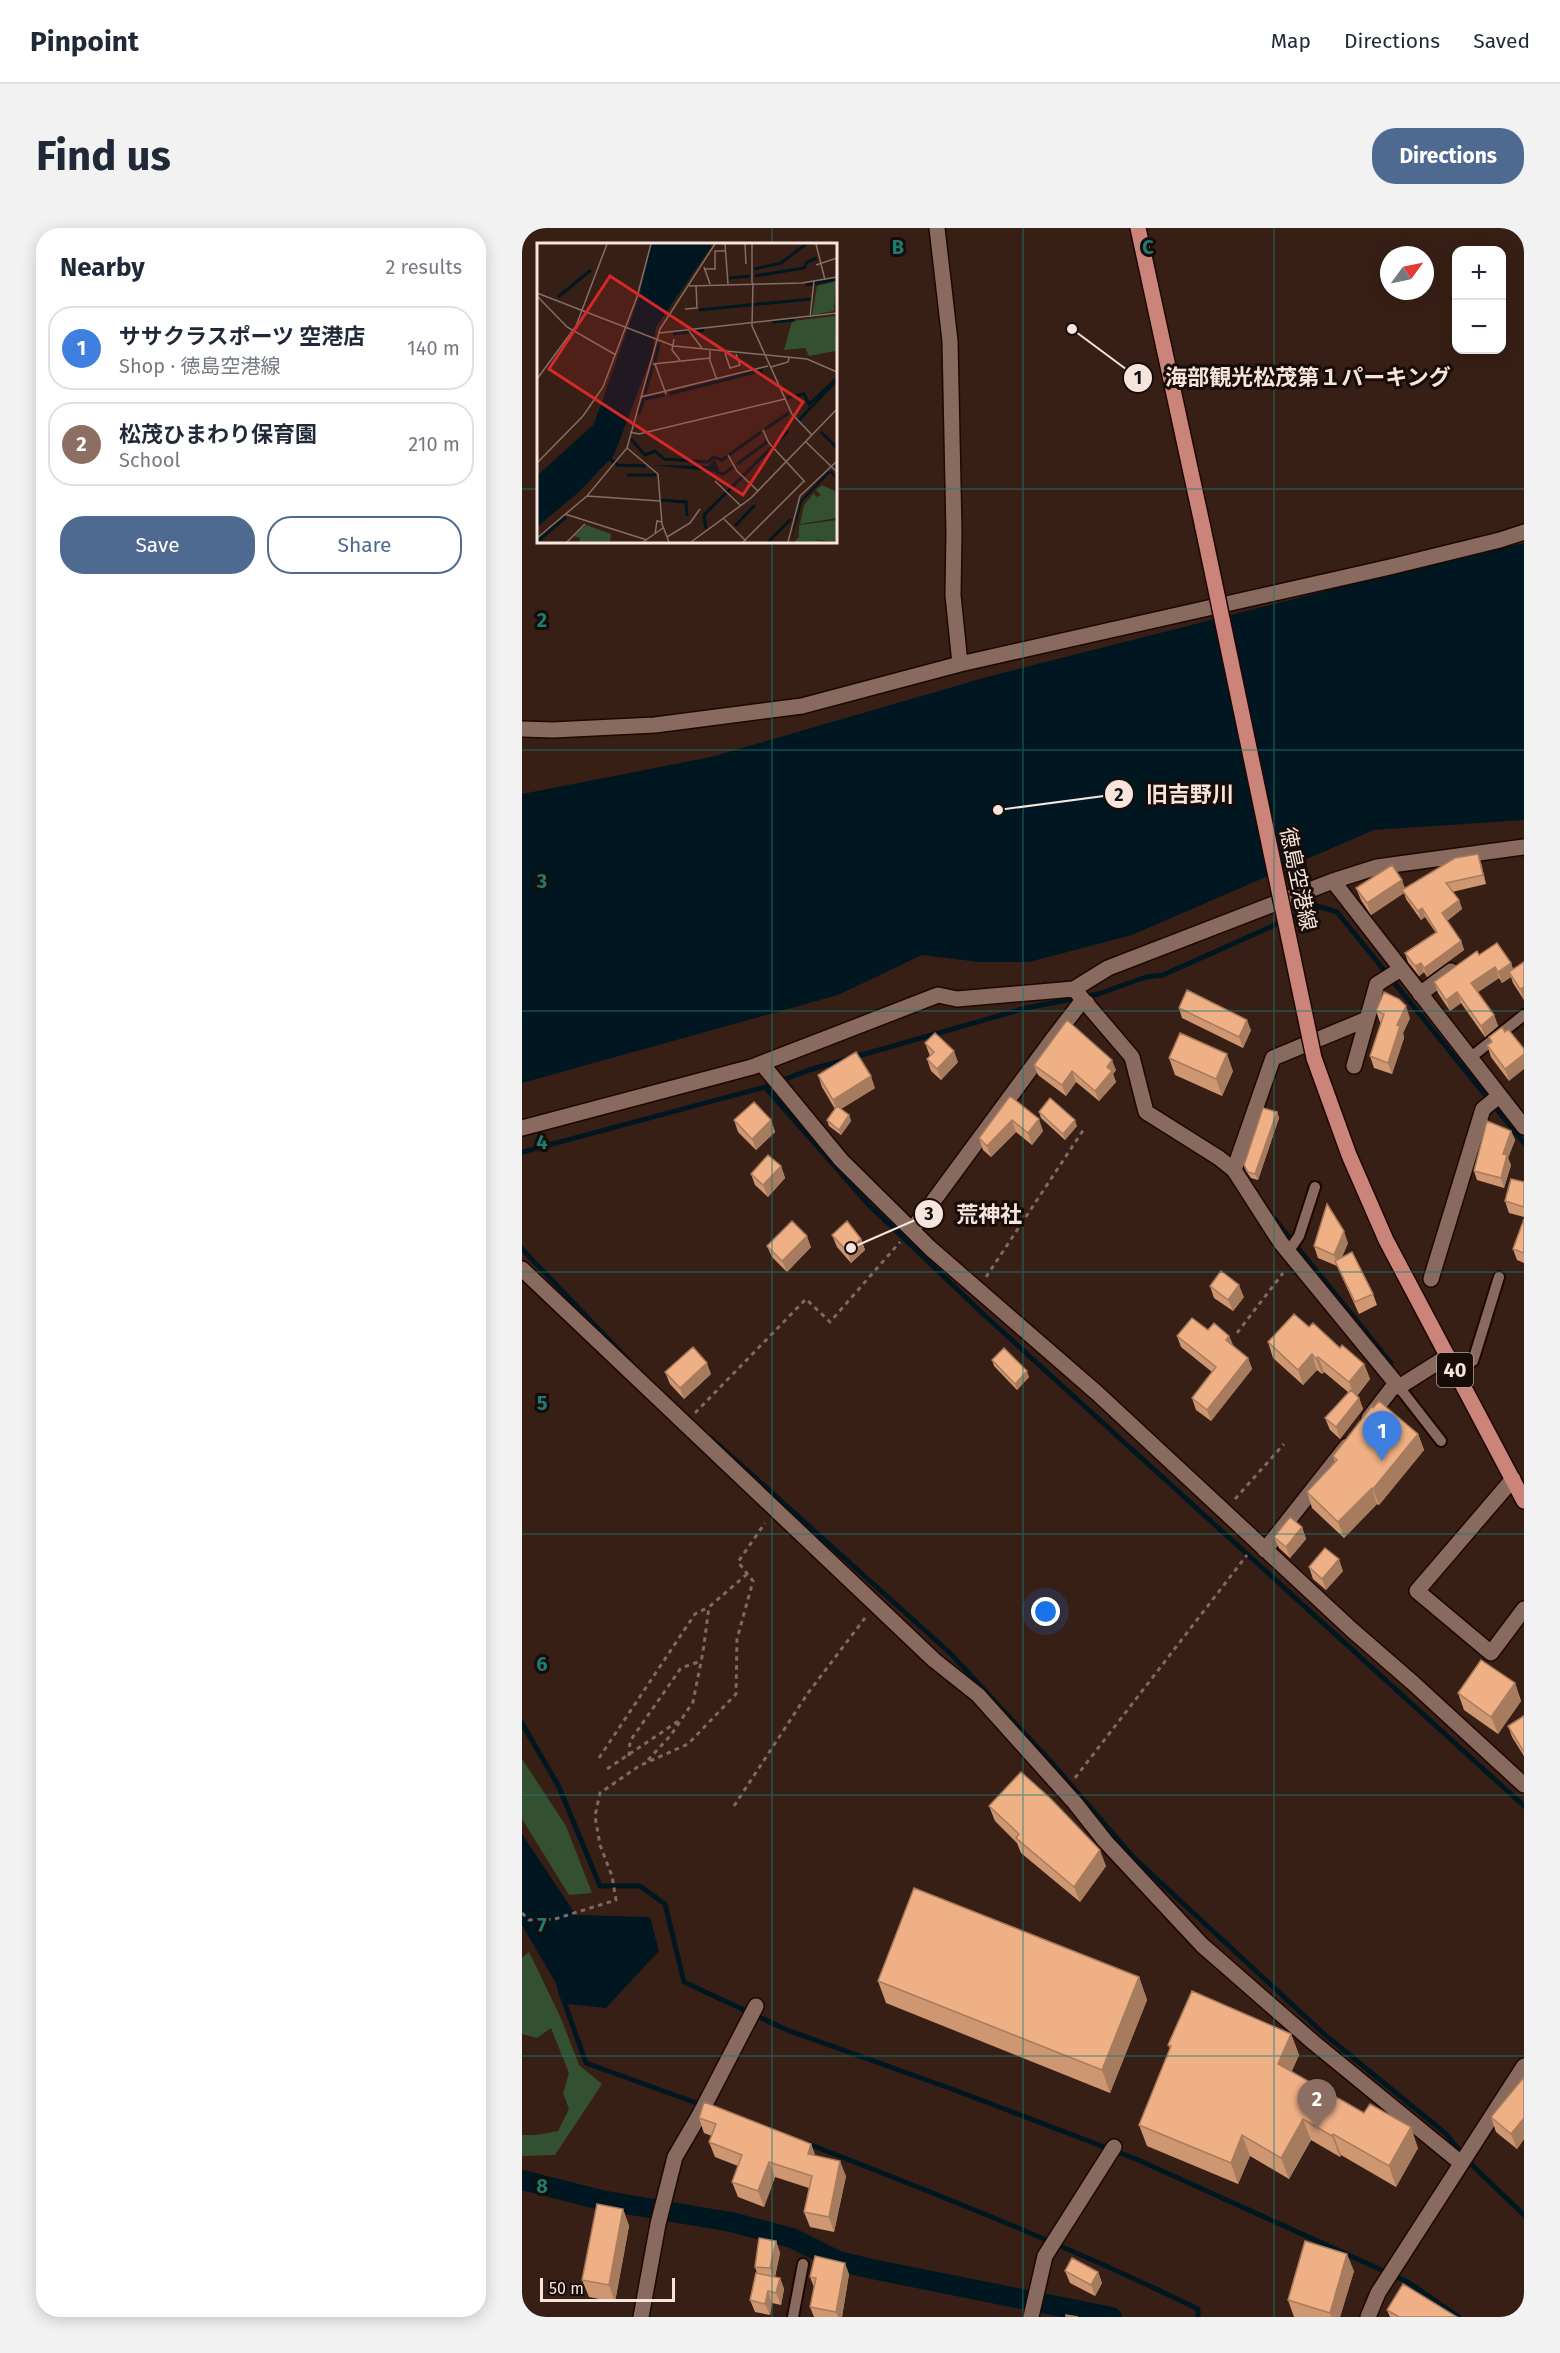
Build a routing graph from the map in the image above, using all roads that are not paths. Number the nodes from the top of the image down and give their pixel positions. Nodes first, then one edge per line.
1 (938, 228) edge
2 (1137, 228) edge
3 (1524, 532) edge
4 (960, 664) junction
5 (522, 729) edge
6 (1524, 847) edge
7 (1333, 881) junction
8 (1466, 960) edge
9 (1401, 969) junction
10 (1074, 989) junction
11 (1420, 994) junction
12 (1087, 1003) junction
13 (1524, 1015) edge
14 (1367, 1019) junction
15 (1470, 1058) junction
16 (762, 1064) junction
17 (1354, 1066) dead end
18 (1499, 1096) junction
19 (1524, 1127) edge
20 (522, 1128) edge
21 (1234, 1170) junction
22 (1315, 1187) dead end
23 (912, 1230) junction
24 (1291, 1255) junction
25 (522, 1269) edge
26 (1498, 1277) dead end
27 (1431, 1279) dead end
28 (1448, 1356) junction
29 (1455, 1371) junction
30 (1398, 1385) junction
31 (1441, 1441) dead end
32 (1513, 1479) junction
33 (1524, 1501) edge
34 (1261, 1546) junction
35 (1524, 1609) edge
36 (1524, 1785) edge
37 (756, 2006) dead end
38 (1524, 2066) edge
39 (1114, 2146) dead end
40 (1461, 2163) junction
41 (803, 2264) dead end
42 (641, 2317) edge
43 (793, 2317) edge
44 (1031, 2317) edge
45 (1368, 2317) edge

1 - 4 street
2 - 28 main road, 徳島空港線 / 40, bridge
3 - 4 street
4 - 5 street
6 - 7 street
7 - 9 street
7 - 10 street
8 - 11 street
9 - 11 street
9 - 14 street
10 - 12 street
10 - 16 street
11 - 15 street
12 - 21 street
12 - 23 street
13 - 15 lane
14 - 17 street
14 - 21 street
15 - 18 street
16 - 20 street
16 - 23 street
18 - 19 street
18 - 27 street
21 - 24 street
22 - 24 lane
23 - 34 street
24 - 30 street
25 - 40 street
26 - 29 lane
28 - 29 main road, 徳島空港線 / 40
28 - 30 street
29 - 32 main road, 徳島空港線 / 40
30 - 31 lane
30 - 34 street
32 - 33 main road, 徳島空港線 / 40
32 - 35 street
34 - 36 street
37 - 42 street
38 - 40 street
39 - 44 street
40 - 45 street
41 - 43 lane

